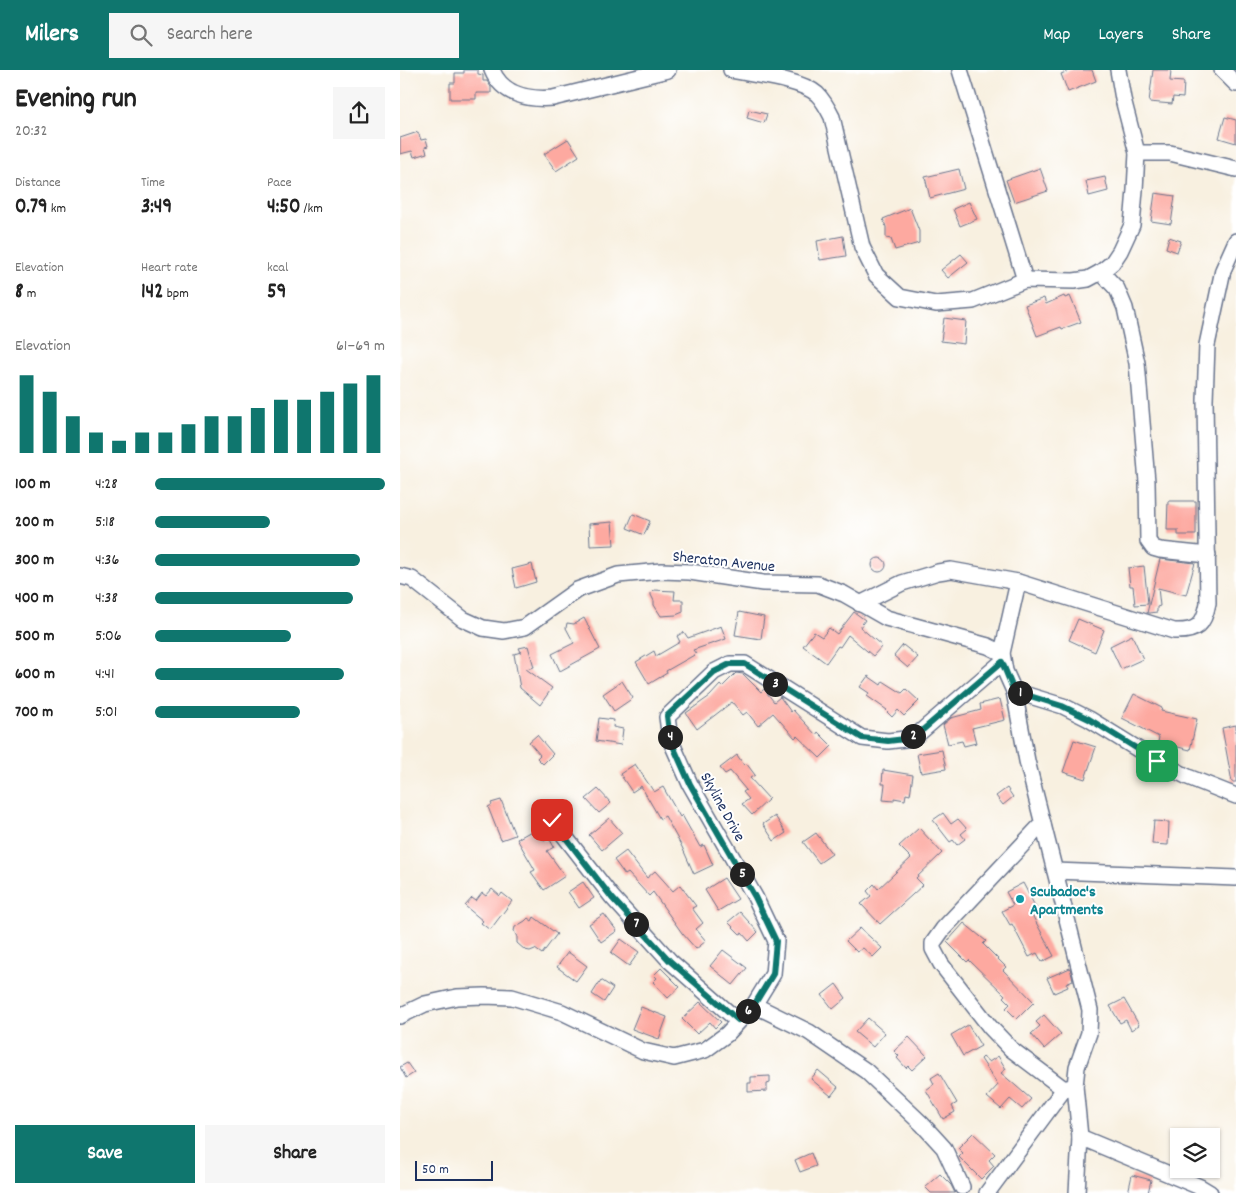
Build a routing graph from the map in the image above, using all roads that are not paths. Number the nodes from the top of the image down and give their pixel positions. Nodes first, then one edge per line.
1 (492, 70) edge
2 (668, 70) edge
3 (731, 70) edge
4 (960, 70) edge
5 (1118, 70) edge
6 (1222, 70) edge
7 (1236, 84) edge
8 (1137, 154) junction
9 (1236, 168) edge
10 (1236, 241) edge
11 (1101, 272) junction
12 (1025, 280) junction
13 (1208, 555) junction
14 (400, 576) edge
15 (1018, 582) junction
16 (860, 604) junction
17 (1002, 657) junction
18 (1014, 691) junction
19 (1236, 796) edge
20 (552, 820) dead end
21 (1043, 823) junction
22 (1055, 871) junction
23 (1236, 878) edge
24 (754, 1005) junction
25 (400, 1016) edge
26 (738, 1020) junction
27 (1069, 1087) junction
28 (1080, 1137) junction
29 (962, 1187) dead end
30 (986, 1193) edge
31 (1077, 1193) edge
32 (1210, 1193) edge

1 - 2 street
3 - 12 street
4 - 12 street
5 - 8 street
6 - 7 street
8 - 9 street
8 - 11 street
10 - 13 street
11 - 12 street
11 - 13 street
13 - 15 street
14 - 16 street, Sheraton Avenue
15 - 16 street
15 - 17 street
16 - 17 street, Sheraton Avenue
17 - 18 street
17 - 24 street, Skyline Drive
18 - 19 street
18 - 21 street
20 - 26 street
21 - 22 street
21 - 27 street
22 - 23 street
22 - 27 street
24 - 26 street, Skyline Drive
24 - 29 street
25 - 26 street, Skyline Drive
27 - 28 street
27 - 30 street
28 - 31 street
28 - 32 street

